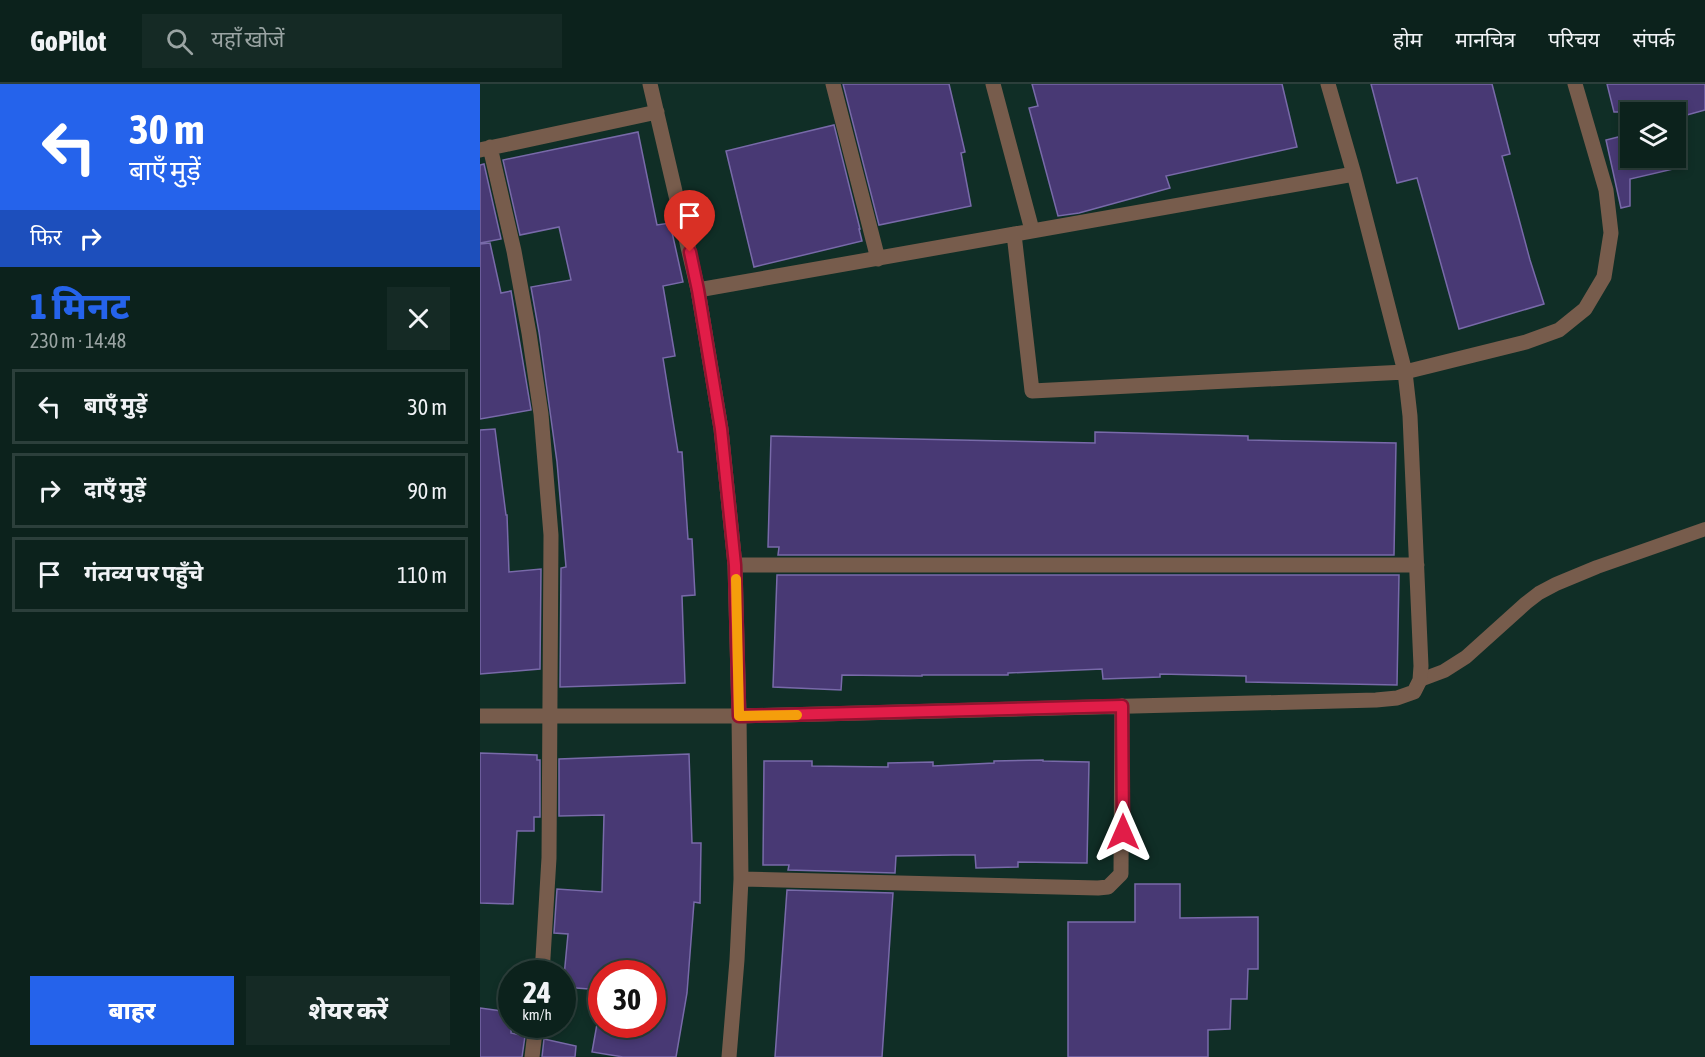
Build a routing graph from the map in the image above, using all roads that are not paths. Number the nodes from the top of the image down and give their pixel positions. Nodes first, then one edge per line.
1 (650, 84) edge
2 (833, 84) edge
3 (993, 84) edge
4 (1328, 84) edge
5 (1575, 84) edge
6 (657, 112) junction
7 (485, 149) edge
8 (1354, 174) junction
9 (1032, 230) junction
10 (1014, 234) junction
11 (878, 259) junction
12 (698, 290) junction
13 (1405, 372) junction
14 (1705, 529) edge
15 (735, 565) junction
16 (1417, 565) junction
17 (1420, 680) junction
18 (1122, 706) junction
19 (550, 715) junction
20 (480, 716) edge
21 (739, 716) junction
22 (741, 879) junction
23 (543, 960) edge
24 (534, 1038) edge
25 (532, 1057) edge
26 (729, 1057) edge

1 - 6 street
2 - 11 street
3 - 9 street
4 - 8 street
5 - 13 street
6 - 7 street
6 - 12 street
7 - 19 street
8 - 9 street
8 - 13 street
9 - 10 street
10 - 11 street
10 - 13 street
11 - 12 street
12 - 15 street
13 - 16 street
14 - 17 lane
15 - 16 street
15 - 21 street
16 - 17 street
17 - 18 street
18 - 21 street
18 - 22 street
19 - 20 street
19 - 21 street
19 - 23 street
21 - 22 street
22 - 26 street
24 - 25 street

